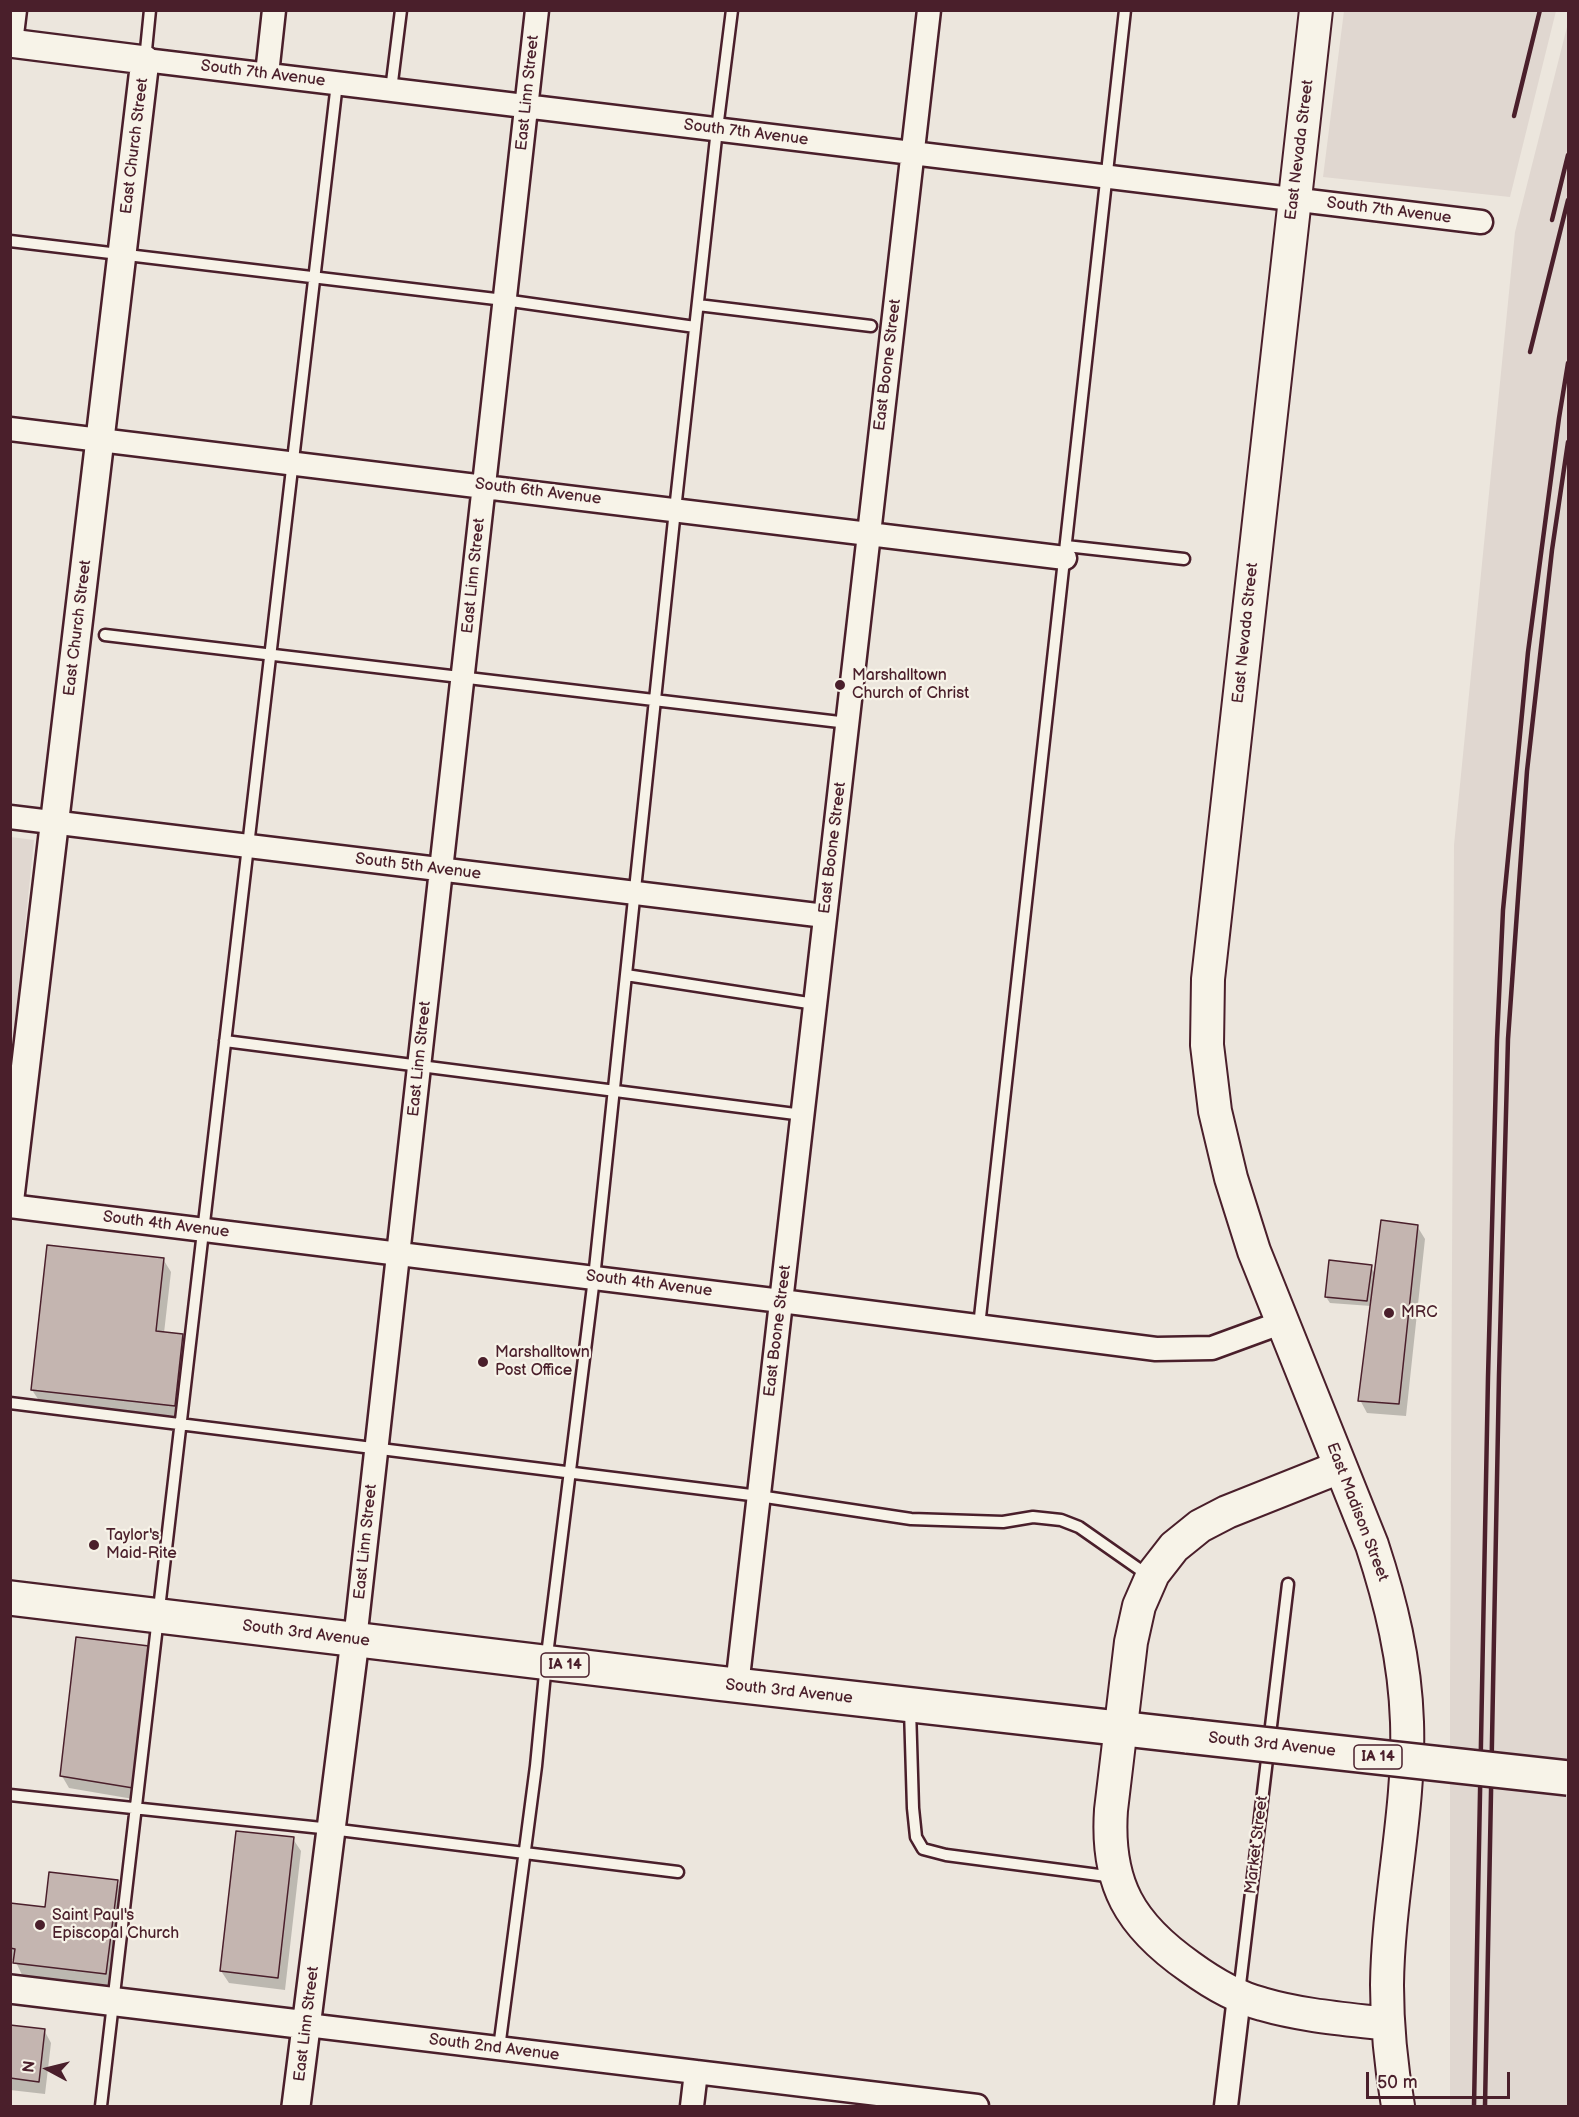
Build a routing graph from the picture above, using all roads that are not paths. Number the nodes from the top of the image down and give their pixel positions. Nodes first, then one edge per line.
1 (15, 10) edge
2 (150, 10) edge
3 (274, 10) edge
4 (401, 10) edge
5 (537, 10) edge
6 (732, 10) edge
7 (929, 10) edge
8 (1125, 10) edge
9 (1316, 10) edge
10 (11, 43) edge
11 (145, 60) junction
12 (267, 74) junction
13 (337, 83) junction
14 (392, 90) junction
15 (526, 106) junction
16 (717, 129) junction
17 (913, 153) junction
18 (1107, 177) junction
19 (1294, 199) junction
20 (1481, 222) dead end
21 (10, 241) edge
22 (122, 254) junction
23 (314, 278) junction
24 (504, 300) junction
25 (698, 305) junction
26 (871, 326) dead end
27 (695, 327) junction
28 (10, 429) edge
29 (100, 440) junction
30 (292, 463) junction
31 (484, 485) junction
32 (675, 510) junction
33 (869, 535) junction
34 (1065, 552) junction
35 (1184, 559) dead end
36 (105, 635) dead end
37 (270, 654) junction
38 (462, 677) junction
39 (655, 700) junction
40 (848, 723) junction
41 (10, 817) edge
42 (55, 822) junction
43 (248, 846) junction
44 (441, 869) junction
45 (635, 893) junction
46 (825, 916) junction
47 (626, 975) junction
48 (815, 1004) junction
49 (225, 1041) junction
50 (419, 1066) junction
51 (614, 1091) junction
52 (803, 1115) junction
53 (10, 1197) edge
54 (10, 1206) edge
55 (203, 1230) junction
56 (1254, 1251) joint
57 (398, 1254) junction
58 (594, 1278) junction
59 (781, 1301) junction
60 (1283, 1322) junction
61 (979, 1326) junction
62 (10, 1403) edge
63 (180, 1424) junction
64 (376, 1449) junction
65 (1340, 1467) junction
66 (570, 1473) junction
67 (759, 1496) junction
68 (1151, 1578) junction
69 (1288, 1584) dead end
70 (10, 1598) edge
71 (158, 1616) junction
72 (355, 1640) junction
73 (546, 1663) junction
74 (737, 1686) junction
75 (910, 1705) junction
76 (1120, 1728) junction
77 (1569, 1778) edge
78 (10, 1795) edge
79 (136, 1808) junction
80 (331, 1829) junction
81 (525, 1853) junction
82 (678, 1872) dead end
83 (1117, 1877) junction
84 (10, 1989) edge
85 (1239, 1996) junction
86 (113, 2001) junction
87 (1388, 2024) junction
88 (307, 2025) junction
89 (499, 2048) junction
90 (696, 2072) junction
91 (101, 2106) edge
92 (296, 2106) edge
93 (692, 2106) edge
94 (976, 2106) edge
95 (1226, 2106) edge
96 (1398, 2106) edge

1 - 10 street
2 - 11 lane
3 - 12 street
4 - 14 lane
5 - 15 street, East Linn Street
6 - 16 lane
7 - 17 street, East Boone Street
8 - 18 lane
9 - 19 main road, East Nevada Street
10 - 11 street, South 7th Avenue
11 - 12 street, South 7th Avenue
11 - 22 street, East Church Street
12 - 13 street, South 7th Avenue
13 - 14 street, South 7th Avenue
13 - 23 lane
14 - 15 street, South 7th Avenue
15 - 16 street, South 7th Avenue
15 - 24 street, East Linn Street
16 - 17 street, South 7th Avenue
16 - 25 lane
17 - 18 street, South 7th Avenue
17 - 33 street, East Boone Street
18 - 19 street, South 7th Avenue
18 - 34 lane
19 - 20 street, South 7th Avenue
19 - 56 main road, East Nevada Street
21 - 22 lane
22 - 23 lane
22 - 29 street, East Church Street
23 - 24 lane
23 - 30 lane
24 - 27 lane
24 - 31 street, East Linn Street
25 - 26 lane
25 - 27 lane
27 - 32 lane
28 - 29 street, South 6th Avenue
29 - 30 street, South 6th Avenue
29 - 42 street, East Church Street
30 - 31 street, South 6th Avenue
30 - 37 lane
31 - 32 street, South 6th Avenue
31 - 38 street, East Linn Street
32 - 33 street, South 6th Avenue
32 - 39 lane
33 - 34 street, South 6th Avenue
33 - 40 street, East Boone Street
34 - 35 lane
34 - 61 lane
36 - 37 lane
37 - 38 lane
37 - 43 lane
38 - 39 lane
38 - 44 street, East Linn Street
39 - 40 lane
39 - 45 lane
40 - 46 street, East Boone Street
41 - 42 street, South 5th Avenue
42 - 43 street, South 5th Avenue
42 - 53 street, East Church Street
43 - 44 street, South 5th Avenue
43 - 49 lane
44 - 45 street, South 5th Avenue
44 - 50 street, East Linn Street
45 - 46 street, South 5th Avenue
45 - 47 lane
46 - 48 street, East Boone Street
47 - 48 lane
47 - 51 lane
48 - 52 street, East Boone Street
49 - 50 lane
49 - 55 lane
50 - 51 lane
50 - 57 street, East Linn Street
51 - 52 lane
51 - 58 lane
52 - 59 street, East Boone Street
54 - 55 street, South 4th Avenue
55 - 57 street, South 4th Avenue
55 - 63 lane
56 - 60 main road, East Madison Street
57 - 58 street, South 4th Avenue
57 - 64 street, East Linn Street
58 - 59 street, South 4th Avenue
58 - 66 lane
59 - 61 street, South 4th Avenue
59 - 67 street, East Boone Street
60 - 61 street, South 4th Avenue
60 - 65 main road, East Madison Street
62 - 63 lane
63 - 64 lane
63 - 71 lane
64 - 66 lane
64 - 72 street, East Linn Street
65 - 68 main road
65 - 87 main road, East Madison Street
66 - 67 lane
66 - 73 lane
67 - 68 lane
67 - 74 street, East Boone Street
68 - 76 main road
69 - 85 lane, Market Street
70 - 71 main road, South 3rd Avenue / IA 14
71 - 72 main road, South 3rd Avenue / IA 14
71 - 79 lane
72 - 73 main road, South 3rd Avenue / IA 14
72 - 80 street, East Linn Street
73 - 74 main road, South 3rd Avenue / IA 14
73 - 81 lane
74 - 75 main road, South 3rd Avenue / IA 14
75 - 76 main road, South 3rd Avenue / IA 14
75 - 83 lane
76 - 77 main road, South 3rd Avenue / IA 14, bridge
76 - 83 main road
78 - 79 lane
79 - 80 lane
79 - 86 lane
80 - 81 lane
80 - 88 street, East Linn Street
81 - 82 lane
81 - 89 lane
83 - 85 main road
84 - 86 street, South 2nd Avenue
85 - 87 main road
85 - 95 street, Market Street
86 - 88 street, South 2nd Avenue
86 - 91 lane
87 - 96 main road, East Madison Street
88 - 89 street, South 2nd Avenue
88 - 92 street, East Linn Street
89 - 90 street, South 2nd Avenue
90 - 93 street
90 - 94 street, South 2nd Avenue

